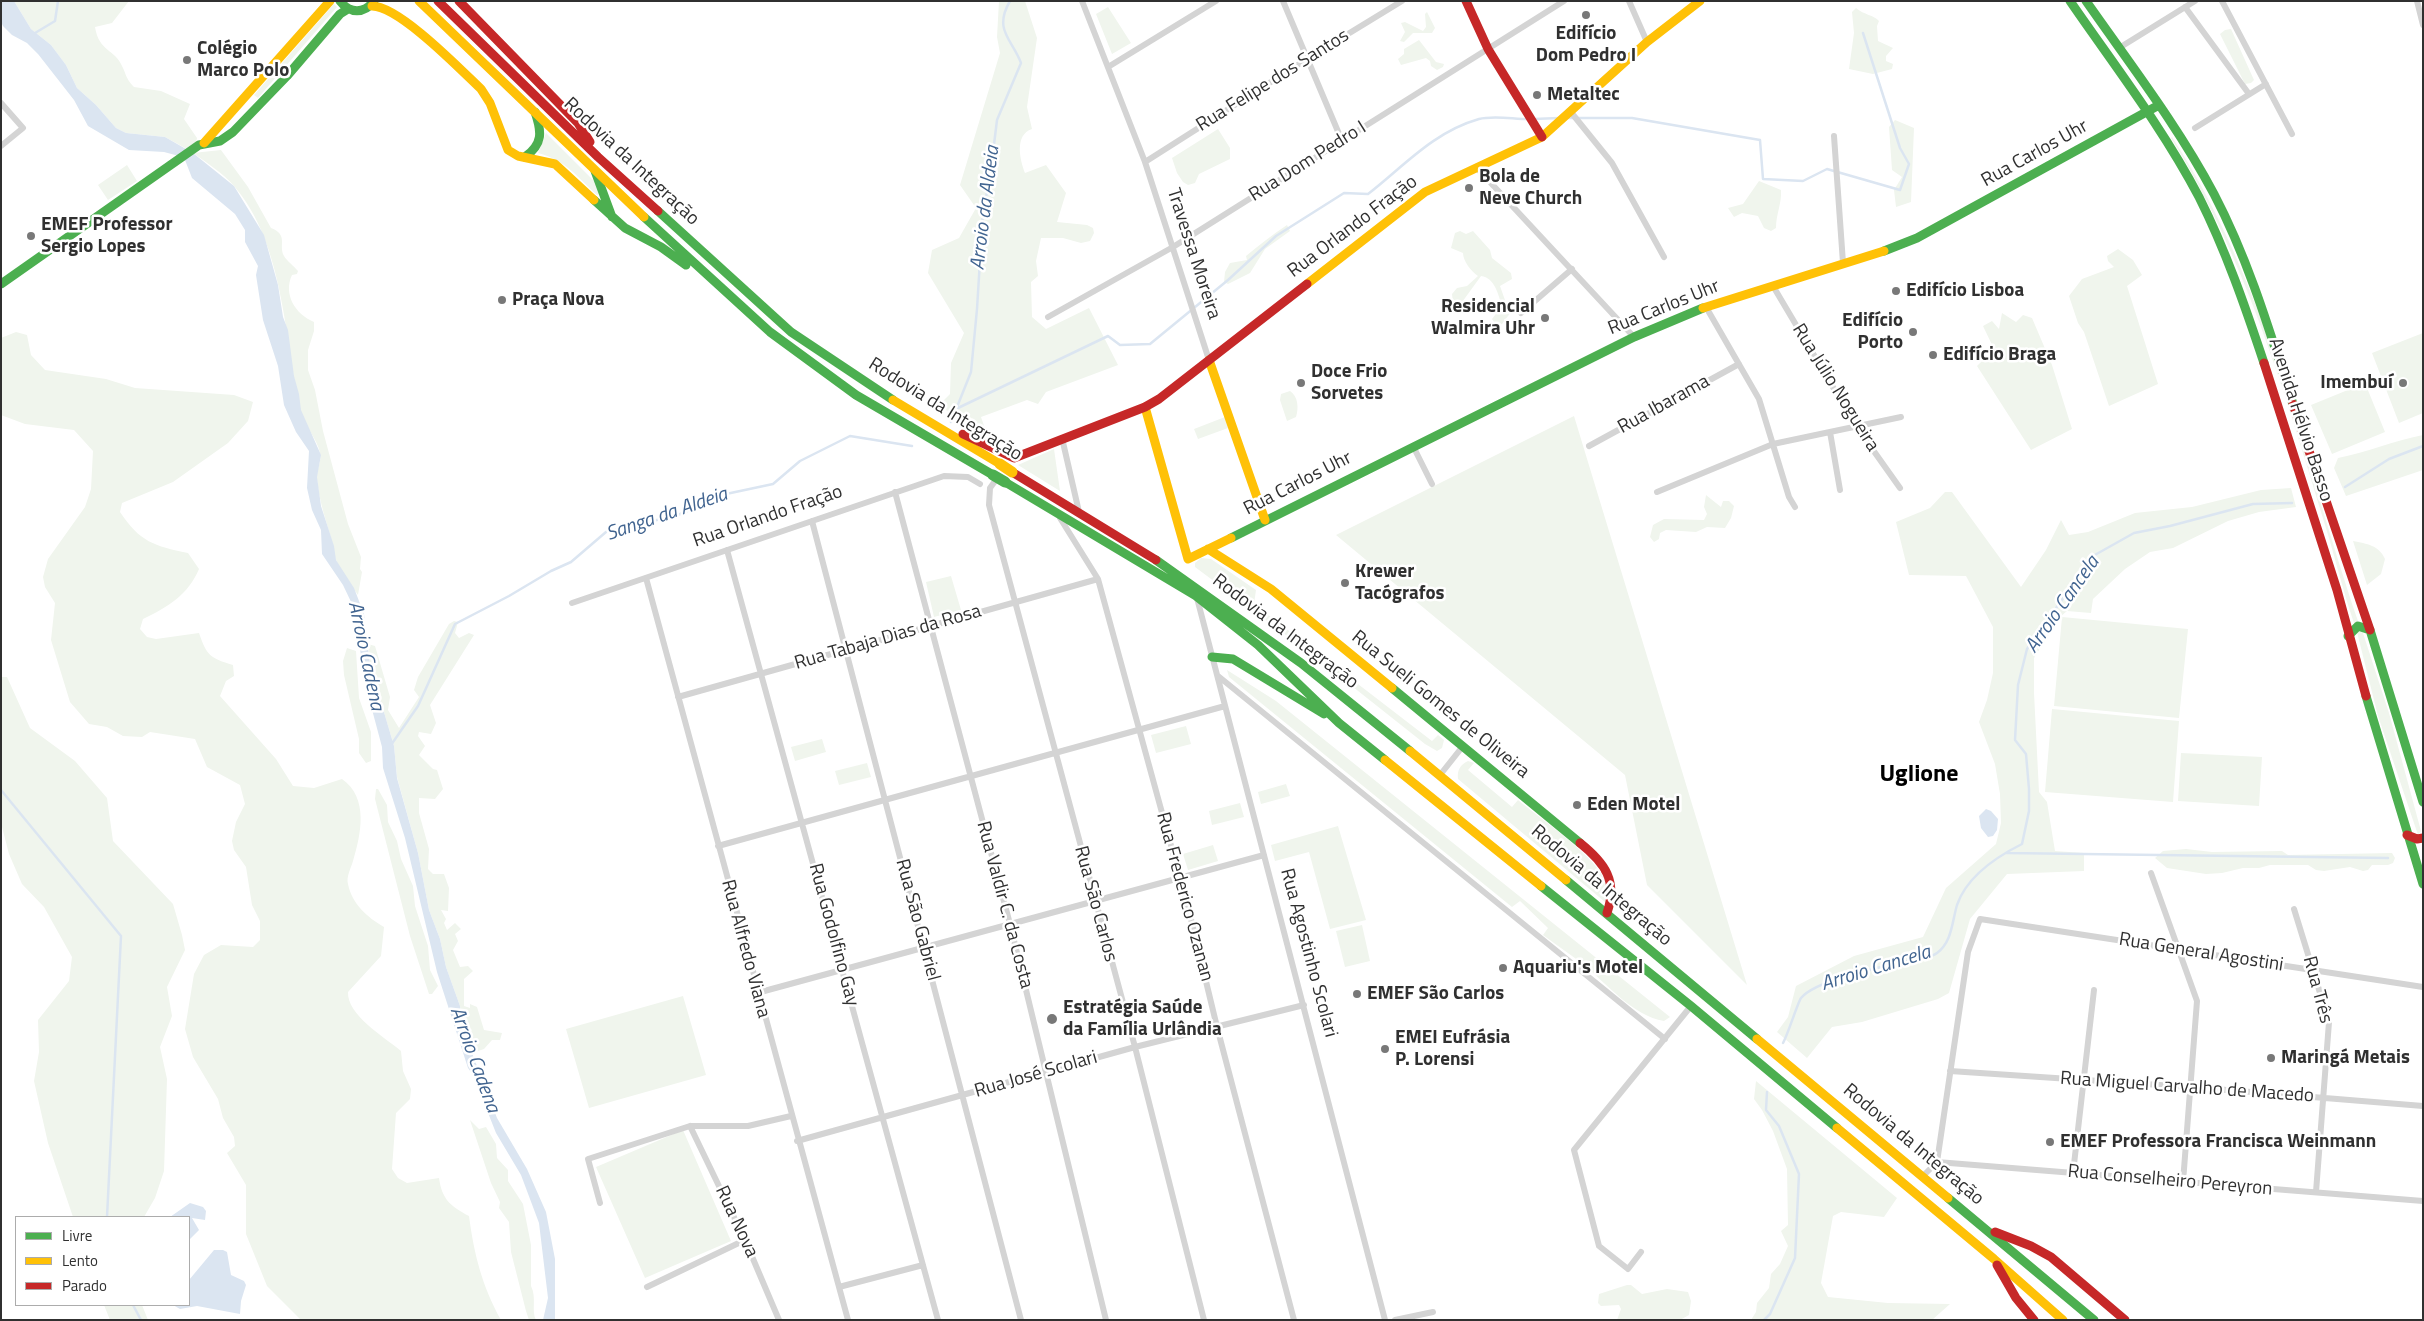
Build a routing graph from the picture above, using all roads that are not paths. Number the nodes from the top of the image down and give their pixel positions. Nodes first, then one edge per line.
1 (330, 1) edge
2 (420, 1) edge
3 (438, 1) edge
4 (459, 1) edge
5 (1082, 1) edge
6 (1216, 1) edge
7 (1283, 1) edge
8 (1402, 1) edge
9 (1466, 1) edge
10 (1564, 1) edge
11 (1629, 1) edge
12 (1700, 1) edge
13 (2070, 1) edge
14 (2086, 1) edge
15 (2195, 1) edge
16 (2222, 1) edge
17 (2417, 1) edge
18 (373, 3) edge
19 (344, 5) edge
20 (2185, 8) junction
21 (2423, 25) edge
22 (1647, 42) junction
23 (2119, 48) junction
24 (1488, 49) junction
25 (1307, 59) junction
26 (1108, 67) junction
27 (2266, 84) junction
28 (2249, 94) junction
29 (248, 95) junction
30 (1, 103) edge
31 (2159, 106) junction
32 (535, 110) junction
33 (1570, 111) junction
34 (2148, 111) junction
35 (248, 118) junction
36 (2195, 128) dead end
37 (2292, 134) dead end
38 (1542, 136) junction
39 (1834, 136) dead end
40 (1342, 141) junction
41 (201, 144) junction
42 (1, 146) edge
43 (525, 157) junction
44 (596, 162) junction
45 (1145, 162) junction
46 (1476, 168) junction
47 (612, 218) junction
48 (1173, 247) junction
49 (1664, 257) dead end
50 (1843, 263) junction
51 (1572, 269) junction
52 (1, 284) edge
53 (1773, 286) junction
54 (1706, 307) junction
55 (744, 310) junction
56 (1521, 313) dead end
57 (1048, 317) dead end
58 (1634, 336) junction
59 (1209, 360) junction
60 (1739, 364) junction
61 (1145, 407) junction
62 (1901, 417) dead end
63 (923, 418) junction
64 (1856, 426) junction
65 (1830, 432) junction
66 (1062, 438) junction
67 (1773, 444) junction
68 (1413, 446) junction
69 (1589, 446) dead end
70 (1014, 458) junction
71 (978, 482) dead end
72 (1432, 484) dead end
73 (1900, 488) dead end
74 (1840, 490) dead end
75 (895, 492) junction
76 (1657, 492) dead end
77 (1795, 507) dead end
78 (1057, 513) junction
79 (1079, 513) junction
80 (1265, 520) junction
81 (812, 521) junction
82 (1208, 549) junction
83 (727, 550) junction
84 (646, 578) junction
85 (1098, 579) junction
86 (1196, 596) junction
87 (572, 603) dead end
88 (1015, 603) junction
89 (930, 626) junction
90 (2370, 630) junction
91 (2348, 636) junction
92 (846, 650) junction
93 (1212, 657) junction
94 (761, 674) junction
95 (1218, 676) junction
96 (678, 697) junction
97 (1225, 706) junction
98 (1339, 723) junction
99 (1140, 729) junction
100 (1463, 746) junction
101 (1054, 753) junction
102 (1440, 775) junction
103 (970, 776) junction
104 (1426, 792) junction
105 (885, 800) junction
106 (2423, 802) edge
107 (802, 822) junction
108 (2407, 835) junction
109 (2423, 838) edge
110 (718, 846) junction
111 (1264, 855) junction
112 (2151, 873) dead end
113 (1180, 878) junction
114 (2423, 884) edge
115 (1095, 901) junction
116 (2294, 909) dead end
117 (1607, 913) junction
118 (1010, 924) junction
119 (924, 948) junction
120 (2179, 950) junction
121 (842, 970) junction
122 (2313, 970) junction
123 (2423, 987) edge
124 (2094, 990) dead end
125 (757, 993) junction
126 (1702, 993) junction
127 (1304, 1005) junction
128 (1691, 1006) junction
129 (1217, 1027) junction
130 (1665, 1039) junction
131 (1135, 1047) junction
132 (1047, 1071) junction
133 (1950, 1072) junction
134 (2084, 1080) junction
135 (2190, 1087) junction
136 (962, 1095) junction
137 (2323, 1098) junction
138 (2423, 1106) edge
139 (791, 1116) junction
140 (883, 1117) junction
141 (690, 1126) junction
142 (797, 1141) junction
143 (1937, 1162) junction
144 (2073, 1173) junction
145 (1923, 1176) junction
146 (2183, 1182) junction
147 (2316, 1192) junction
148 (2423, 1201) edge
149 (600, 1203) dead end
150 (1988, 1230) junction
151 (745, 1240) junction
152 (1641, 1252) dead end
153 (1994, 1259) junction
154 (923, 1265) junction
155 (647, 1287) dead end
156 (839, 1287) junction
157 (1433, 1312) dead end
158 (779, 1320) edge
159 (848, 1320) edge
160 (938, 1320) edge
161 (1021, 1320) edge
162 (1106, 1320) edge
163 (1204, 1320) edge
164 (1294, 1320) edge
165 (1385, 1320) edge
166 (1395, 1320) edge
167 (2034, 1320) edge
168 (2063, 1320) edge
169 (2094, 1320) edge
170 (2125, 1320) edge

1 - 29 main road
2 - 32 main road, Rodovia da Integração
3 - 44 main road, Rodovia da Integração
4 - 44 main road
5 - 26 street, Travessa Moreira
6 - 26 street
7 - 25 street
8 - 25 street, Rua Felipe dos Santos
9 - 24 main road
10 - 24 street, Rua Dom Pedro I
11 - 22 street
12 - 22 main road, Rua Orlando Fração
13 - 34 main road, Avenida Hélvio Basso
14 - 23 main road, Avenida Hélvio Basso
15 - 20 street
16 - 27 street
17 - 21 street
18 - 19 main road
18 - 43 main road
19 - 35 main road
20 - 23 street
20 - 28 street
22 - 33 main road, Rua Orlando Fração
23 - 31 main road, Avenida Hélvio Basso
24 - 38 main road
24 - 40 street, Rua Dom Pedro I
25 - 40 street
25 - 45 street, Rua Felipe dos Santos
26 - 45 street, Travessa Moreira
27 - 28 street
27 - 37 street
28 - 36 street
29 - 35 main road
29 - 41 main road
30 - 42 street
31 - 34 main road, Rua Carlos Uhr
31 - 90 main road, Avenida Hélvio Basso
32 - 43 main road
32 - 44 main road, Rodovia da Integração
33 - 38 main road, Rua Orlando Fração
33 - 49 street
34 - 50 main road, Rua Carlos Uhr
34 - 91 main road, Avenida Hélvio Basso
35 - 41 main road
38 - 46 main road, Rua Orlando Fração
39 - 50 street
40 - 48 street, Rua Dom Pedro I
41 - 52 main road
43 - 47 main road
44 - 47 main road
44 - 55 main road, Rodovia da Integração
44 - 63 main road, Rodovia da Integração
45 - 48 street, Travessa Moreira
46 - 51 street
46 - 59 main road, Rua Orlando Fração
47 - 55 main road
48 - 57 street, Rua Dom Pedro I
48 - 59 street, Travessa Moreira
50 - 53 main road, Rua Carlos Uhr
51 - 56 street
51 - 58 street
53 - 54 main road, Rua Carlos Uhr
53 - 64 street, Rua Júlio Nogueira
54 - 58 main road, Rua Carlos Uhr
54 - 60 street
55 - 78 main road, Rodovia da Integração, bridge
58 - 68 main road, Rua Carlos Uhr
59 - 61 main road, Rua Orlando Fração
59 - 80 main road, Travessa Moreira
60 - 67 street
60 - 69 street, Rua Ibarama
61 - 66 main road, Rua Orlando Fração
61 - 82 main road, Rua Carlos Uhr
62 - 64 street
63 - 70 main road
63 - 79 main road, Rodovia da Integração, bridge
64 - 65 street
64 - 73 street, Rua Júlio Nogueira
65 - 67 street
65 - 74 street
66 - 70 main road, Rua Orlando Fração
66 - 79 street
67 - 76 street
67 - 77 street
68 - 72 street
68 - 80 main road, Rua Carlos Uhr
70 - 88 street, Rua São Carlos
71 - 75 street, Rua Orlando Fração
75 - 81 street, Rua Orlando Fração
75 - 89 street, Rua Valdir C. da Costa
78 - 85 street, Rua Frederico Ozanan
78 - 86 main road, Rodovia da Integração
79 - 102 main road, Rodovia da Integração
80 - 82 main road, Rua Carlos Uhr
81 - 83 street, Rua Orlando Fração
81 - 92 street, Rua São Gabriel
82 - 100 main road, Rua Sueli Gomes de Oliveira
83 - 84 street, Rua Orlando Fração
83 - 94 street, Rua Godolfino Gay
84 - 87 street, Rua Orlando Fração
84 - 96 street, Rua Alfredo Viana
85 - 88 street, Rua Tabaja Dias da Rosa
85 - 99 street, Rua Frederico Ozanan
86 - 93 street, Rua Agostinho Scolari
86 - 98 main road, Rodovia da Integração
88 - 89 street, Rua Tabaja Dias da Rosa
88 - 101 street, Rua São Carlos
89 - 92 street, Rua Tabaja Dias da Rosa
89 - 103 street, Rua Valdir C. da Costa
90 - 91 main road
90 - 106 main road, Avenida Hélvio Basso
91 - 108 main road, Avenida Hélvio Basso
92 - 94 street, Rua Tabaja Dias da Rosa
92 - 105 street, Rua São Gabriel
93 - 95 street, Rua Agostinho Scolari
93 - 98 main road
94 - 96 street, Rua Tabaja Dias da Rosa
94 - 107 street, Rua Godolfino Gay
95 - 97 street, Rua Agostinho Scolari
95 - 130 street
96 - 110 street, Rua Alfredo Viana
97 - 99 street
97 - 111 street, Rua Agostinho Scolari
98 - 104 main road, Rodovia da Integração
99 - 101 street
99 - 113 street, Rua Frederico Ozanan
100 - 102 street
100 - 117 main road, Rua Sueli Gomes de Oliveira
101 - 103 street
101 - 115 street, Rua São Carlos
102 - 104 main road
102 - 117 main road, Rodovia da Integração
103 - 105 street
103 - 118 street, Rua Valdir C. da Costa
104 - 128 main road, Rodovia da Integração
105 - 107 street
105 - 119 street, Rua São Gabriel
107 - 110 street
107 - 121 street, Rua Godolfino Gay
108 - 109 main road
108 - 114 main road, Avenida Hélvio Basso
110 - 125 street, Rua Alfredo Viana
111 - 113 street
111 - 127 street, Rua Agostinho Scolari
112 - 120 street
113 - 115 street
113 - 129 street, Rua Frederico Ozanan
115 - 118 street
115 - 131 street, Rua São Carlos
116 - 122 street, Rua Três
117 - 126 main road, Rodovia da Integração
118 - 119 street
118 - 132 street, Rua Valdir C. da Costa
119 - 121 street
119 - 136 street, Rua São Gabriel
120 - 122 street, Rua General Agostini
120 - 133 street, Rua General Agostini
120 - 135 street
121 - 125 street
121 - 140 street, Rua Godolfino Gay
122 - 123 street, Rua General Agostini
122 - 137 street, Rua Três
124 - 134 street
125 - 139 street, Rua Alfredo Viana
126 - 128 main road
126 - 145 main road, Rodovia da Integração
127 - 129 street, Rua José Scolari
127 - 165 street, Rua Agostinho Scolari
128 - 130 street
128 - 153 main road, Rodovia da Integração
129 - 131 street, Rua José Scolari
129 - 164 street, Rua Frederico Ozanan
130 - 152 street
131 - 132 street, Rua José Scolari
131 - 163 street, Rua São Carlos
132 - 136 street, Rua José Scolari
132 - 162 street, Rua Valdir C. da Costa
133 - 134 street, Rua Miguel Carvalho de Macedo
133 - 143 street
134 - 135 street, Rua Miguel Carvalho de Macedo
134 - 144 street
135 - 137 street, Rua Miguel Carvalho de Macedo
135 - 146 street
136 - 140 street, Rua José Scolari
136 - 161 street, Rua São Gabriel
137 - 138 street, Rua Miguel Carvalho de Macedo
137 - 147 street, Rua Três
139 - 141 street
139 - 142 street, Rua Alfredo Viana
140 - 142 street, Rua José Scolari
140 - 154 street, Rua Godolfino Gay
141 - 149 street
141 - 151 street, Rua Nova
142 - 156 street, Rua Alfredo Viana
143 - 144 street, Rua Conselheiro Pereyron
143 - 145 street
144 - 146 street, Rua Conselheiro Pereyron
145 - 150 main road, Rodovia da Integração
146 - 147 street, Rua Conselheiro Pereyron
147 - 148 street, Rua Conselheiro Pereyron
150 - 169 main road, Rodovia da Integração
150 - 170 main road
151 - 155 street
151 - 158 street, Rua Nova
153 - 167 main road
153 - 168 main road, Rodovia da Integração
154 - 156 street
154 - 160 street, Rua Godolfino Gay
156 - 159 street, Rua Alfredo Viana
157 - 166 street

